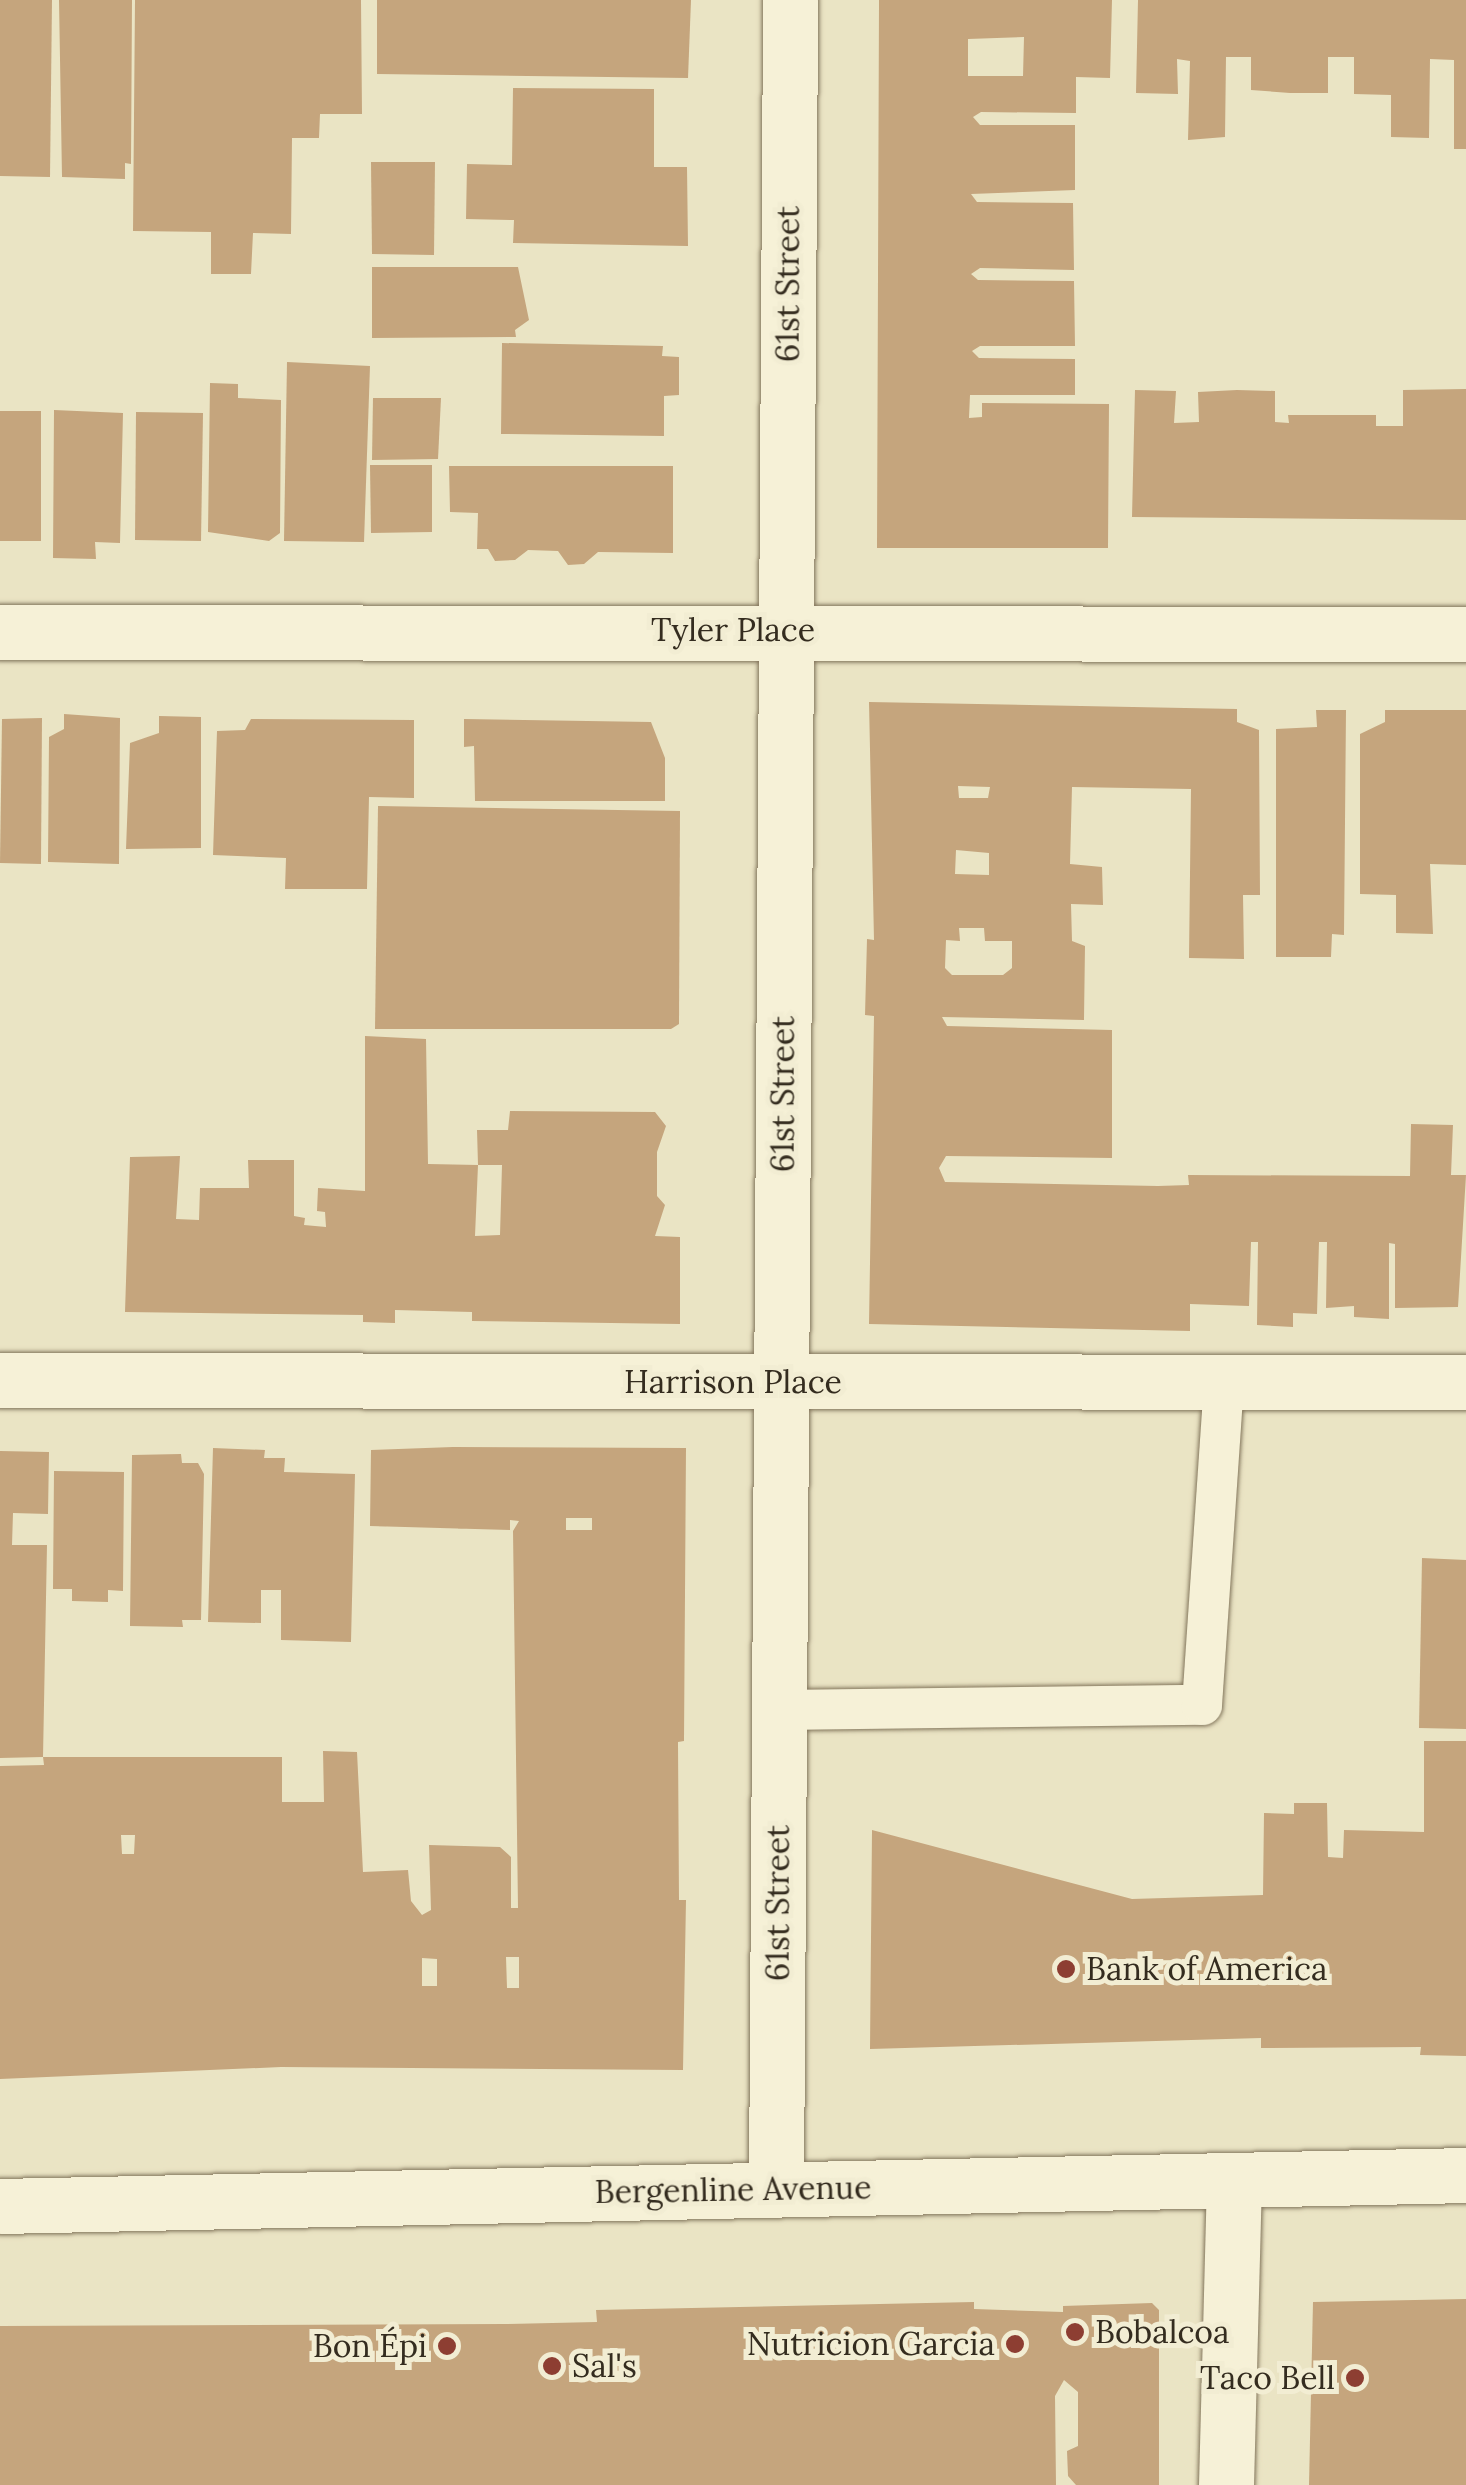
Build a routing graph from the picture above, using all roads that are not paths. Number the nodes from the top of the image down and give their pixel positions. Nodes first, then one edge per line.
1 (790, 0) edge
2 (786, 630) junction
3 (0, 632) edge
4 (1466, 634) edge
5 (1224, 1379) junction
6 (0, 1380) edge
7 (781, 1382) junction
8 (1466, 1382) edge
9 (780, 1710) junction
10 (1466, 2174) edge
11 (1234, 2181) junction
12 (776, 2187) junction
13 (0, 2206) edge
14 (1226, 2485) edge

1 - 2 street, 61st Street
2 - 3 street, Tyler Place
2 - 4 street, Tyler Place
2 - 7 street, 61st Street
5 - 7 street, Harrison Place
5 - 8 street, Harrison Place
5 - 9 lane
6 - 7 street, Harrison Place
7 - 9 street, 61st Street
9 - 12 street, 61st Street
10 - 11 street, Bergenline Avenue
11 - 12 street, Bergenline Avenue
11 - 14 street
12 - 13 street, Bergenline Avenue

